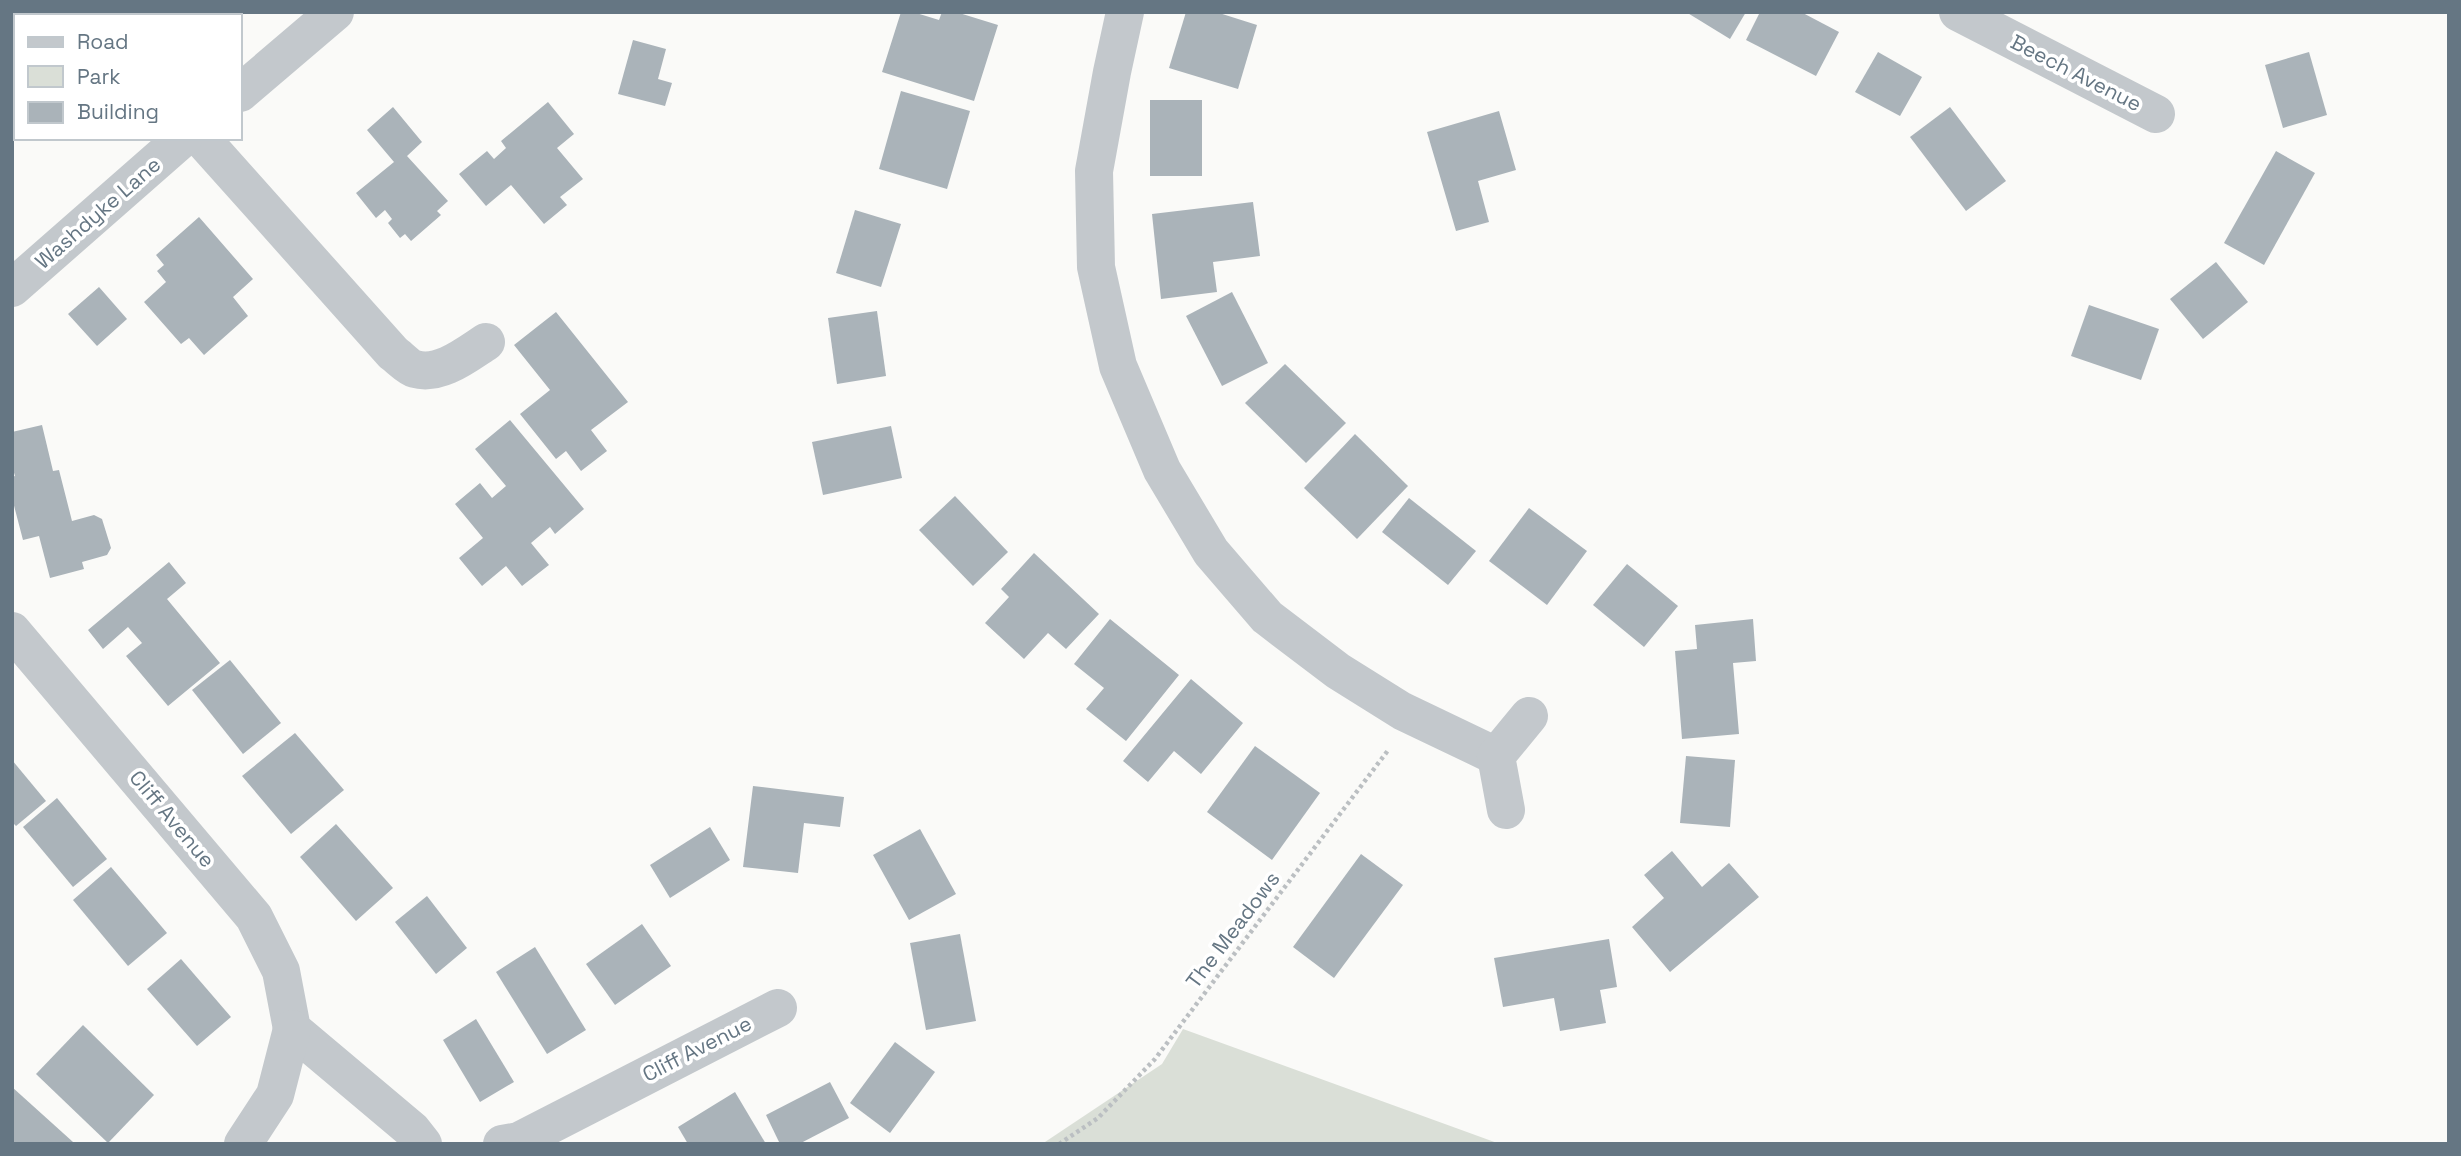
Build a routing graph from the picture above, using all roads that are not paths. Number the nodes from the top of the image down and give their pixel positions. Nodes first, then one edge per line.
1 (335, 12) edge
2 (1125, 12) edge
3 (1958, 12) edge
4 (242, 91) edge
5 (2156, 114) dead end
6 (181, 140) edge
7 (203, 140) edge
8 (12, 289) edge
9 (486, 342) dead end
10 (12, 631) edge
11 (1528, 716) dead end
12 (1496, 756) junction
13 (1506, 810) dead end
14 (778, 1008) dead end
15 (292, 1029) junction
16 (243, 1144) edge
17 (423, 1144) edge
18 (502, 1144) edge

1 - 4 street
2 - 12 street
3 - 5 street, Beech Avenue
6 - 8 street, Washdyke Lane
7 - 9 street
10 - 15 street, Cliff Avenue
11 - 12 street
12 - 13 street
14 - 18 street, Cliff Avenue
15 - 16 street, Cliff Avenue
15 - 17 street

